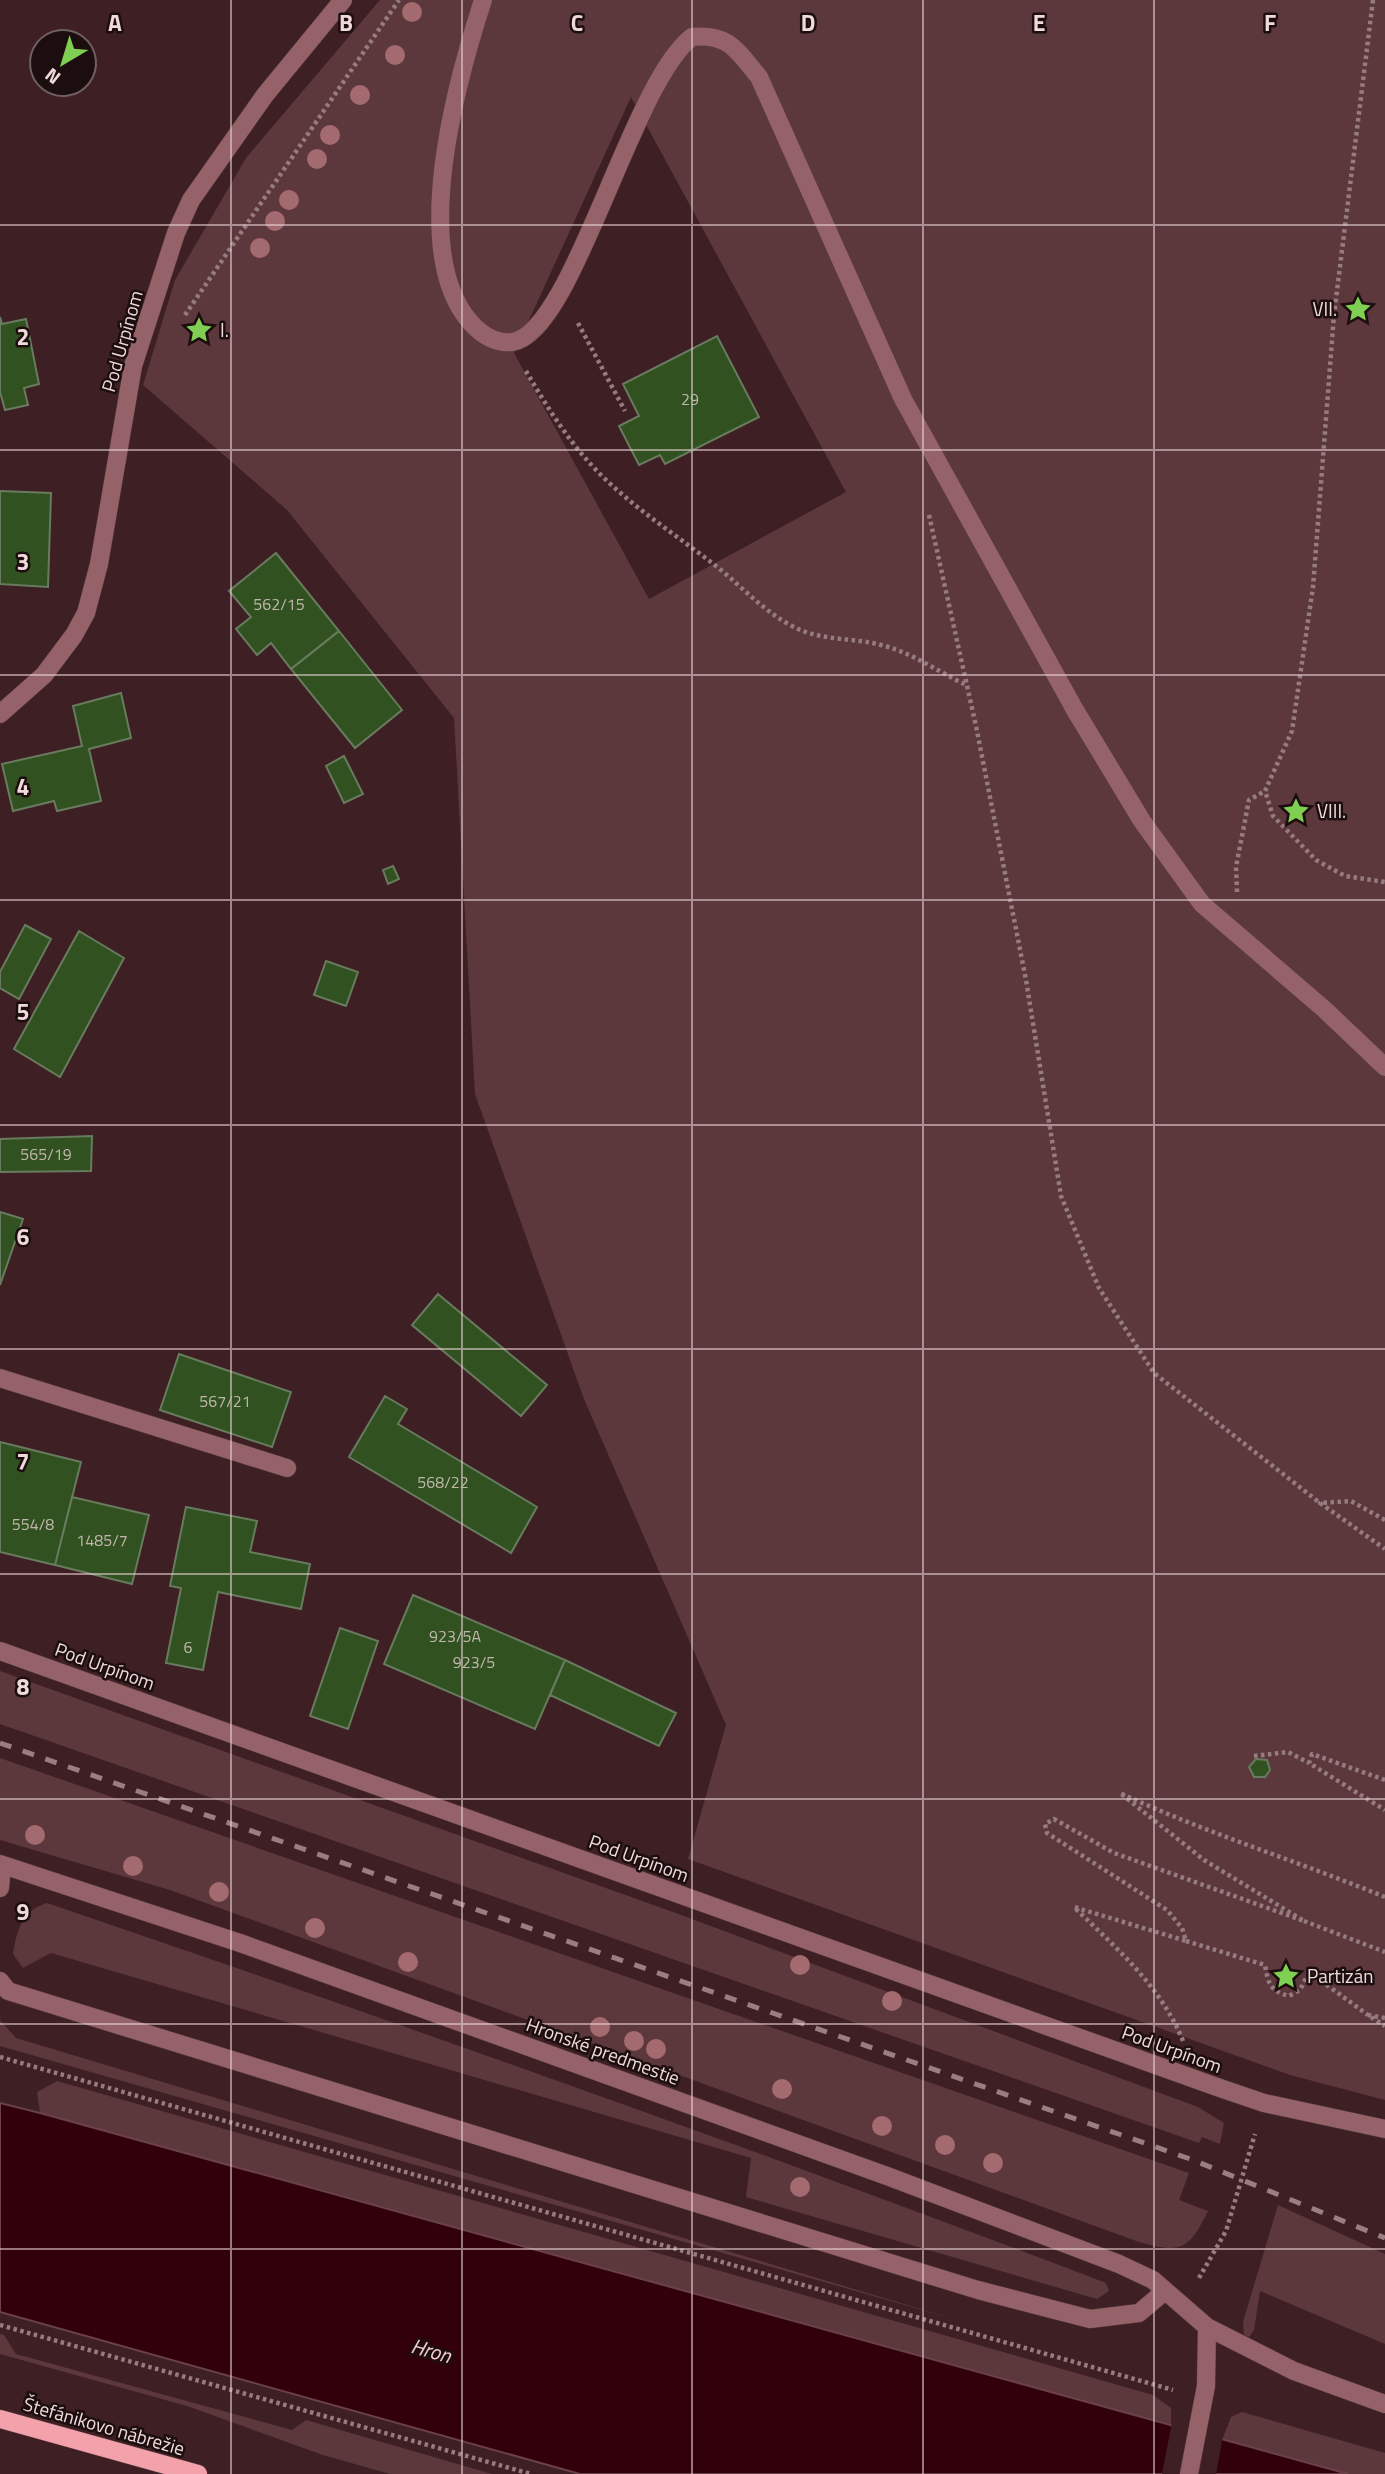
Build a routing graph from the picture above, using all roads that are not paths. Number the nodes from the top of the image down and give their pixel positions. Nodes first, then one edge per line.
1 (343, 0) edge
2 (483, 0) edge
3 (0, 714) edge
4 (1385, 1067) edge
5 (0, 1378) edge
6 (287, 1468) dead end
7 (0, 1651) edge
8 (1, 1864) edge
9 (0, 1888) edge
10 (0, 1981) edge
11 (1385, 2129) edge
12 (1165, 2291) junction
13 (1208, 2327) junction
14 (1385, 2404) edge
15 (0, 2419) edge
16 (198, 2474) edge
17 (1189, 2474) edge

1 - 3 street, Pod Urpínom
2 - 4 street
5 - 6 street
7 - 11 street, Pod Urpínom
8 - 9 street
8 - 12 street, Hronské predmestie
10 - 12 street
12 - 13 street, Hronské predmestie
13 - 14 street, Hronské predmestie
13 - 17 street
15 - 16 main road, Štefánikovo nábrežie

